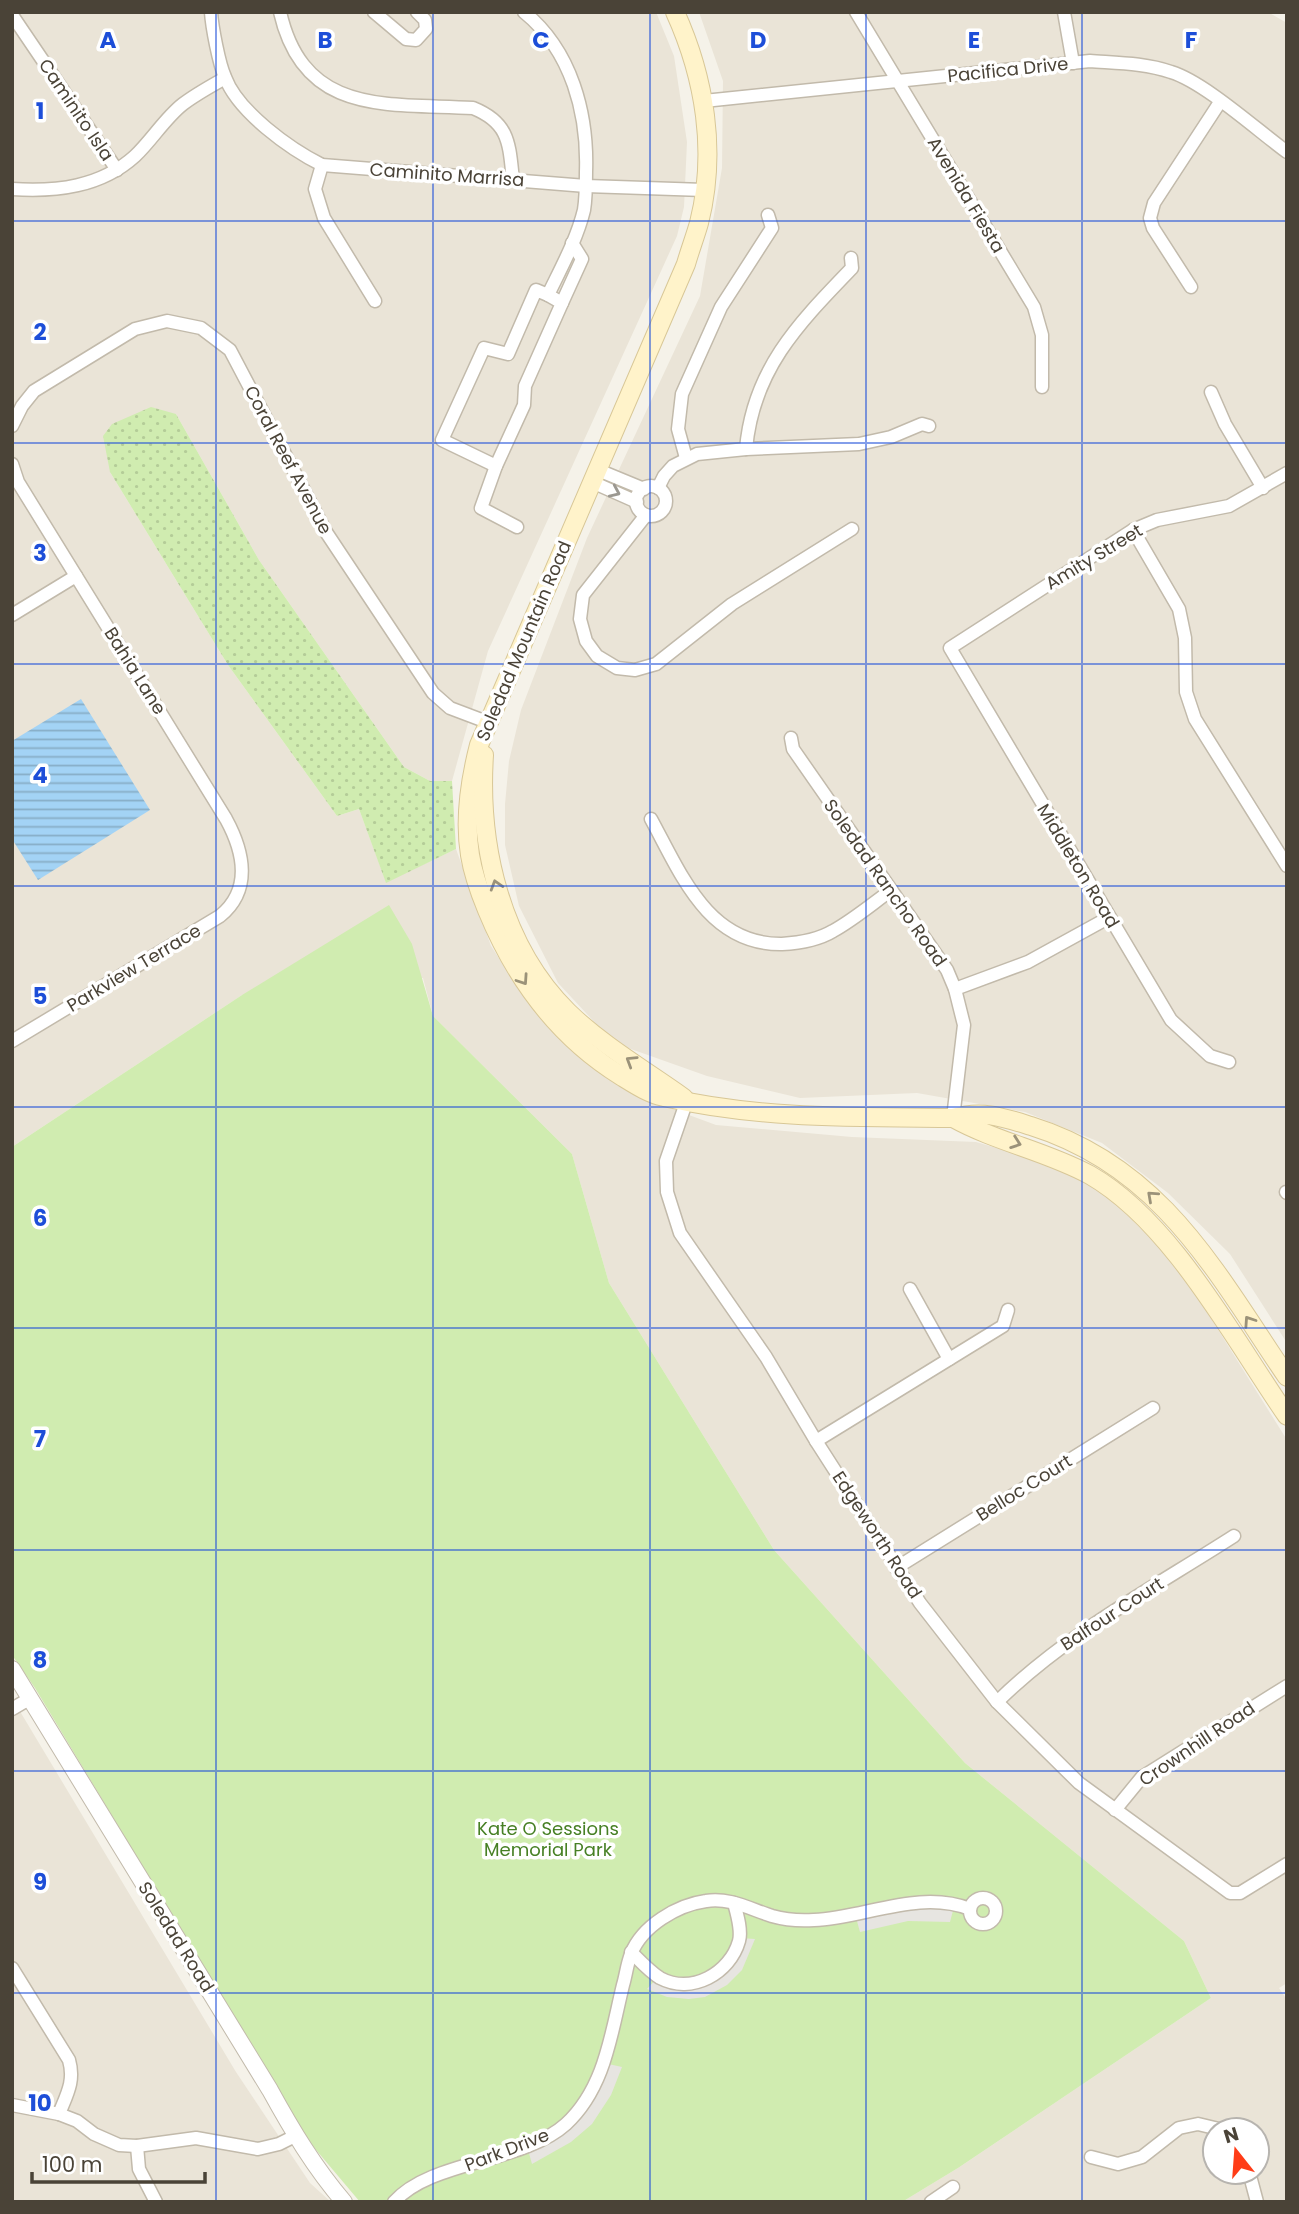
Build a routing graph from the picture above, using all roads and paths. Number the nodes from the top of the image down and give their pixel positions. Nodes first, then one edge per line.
1 (211, 12) edge
2 (280, 12) edge
3 (374, 12) edge
4 (417, 12) edge
5 (524, 12) edge
6 (675, 12) edge
7 (856, 12) edge
8 (1064, 12) edge
9 (14, 22) edge
10 (1073, 63) junction
11 (225, 78) junction
12 (898, 83) junction
13 (704, 101) junction
14 (1220, 102) junction
15 (1287, 152) edge
16 (322, 165) junction
17 (117, 170) junction
18 (513, 180) junction
19 (586, 186) junction
20 (12, 189) edge
21 (704, 190) junction
22 (768, 215) dead end
23 (572, 243) junction
24 (851, 258) dead end
25 (1191, 287) dead end
26 (548, 295) junction
27 (375, 300) dead end
28 (562, 303) junction
29 (1042, 387) dead end
30 (1211, 392) dead end
31 (12, 426) edge
32 (929, 426) dead end
33 (746, 449) junction
34 (685, 458) junction
35 (12, 464) edge
36 (496, 466) junction
37 (1287, 473) edge
38 (595, 476) junction
39 (658, 488) junction
40 (1263, 488) junction
41 (644, 489) junction
42 (637, 502) junction
43 (646, 515) junction
44 (517, 527) dead end
45 (852, 529) dead end
46 (1133, 530) junction
47 (76, 576) junction
48 (12, 615) edge
49 (950, 648) joint
50 (487, 722) junction
51 (791, 738) dead end
52 (651, 819) dead end
53 (1287, 866) edge
54 (242, 883) joint
55 (890, 891) junction
56 (1108, 918) junction
57 (955, 989) junction
58 (12, 1041) edge
59 (1229, 1062) dead end
60 (687, 1100) junction
61 (953, 1118) junction
62 (910, 1289) dead end
63 (1008, 1310) dead end
64 (949, 1359) junction
65 (1287, 1377) edge
66 (1153, 1408) dead end
67 (1287, 1416) edge
68 (816, 1441) junction
69 (1234, 1536) dead end
70 (896, 1568) junction
71 (12, 1669) edge
72 (1287, 1686) edge
73 (29, 1699) junction
74 (997, 1702) junction
75 (12, 1709) edge
76 (1115, 1810) junction
77 (1287, 1864) edge
78 (734, 1903) junction
79 (970, 1909) dead end
80 (631, 1952) junction
81 (12, 1968) edge
82 (12, 2105) edge
83 (59, 2114) junction
84 (1201, 2125) edge
85 (295, 2136) junction
86 (137, 2146) junction
87 (1091, 2157) dead end
88 (953, 2187) dead end
89 (156, 2202) edge
90 (344, 2202) edge
91 (394, 2202) edge
92 (931, 2202) edge

1 - 11 street
2 - 18 street
3 - 4 street
5 - 19 street
6 - 13 main road, Soledad Mountain Road
7 - 12 street, Avenida Fiesta
8 - 10 street
9 - 17 street, Caminito Isla
10 - 12 street, Pacifica Drive
10 - 14 street, Pacifica Drive
11 - 16 street, Caminito Marrisa
11 - 17 street
12 - 13 street, Pacifica Drive
12 - 29 street, Avenida Fiesta
13 - 21 main road, Soledad Mountain Road
14 - 15 street, Pacifica Drive
14 - 25 street
16 - 18 street, Caminito Marrisa
16 - 27 street
17 - 20 street
18 - 19 street, Caminito Marrisa
19 - 21 street, Caminito Marrisa
19 - 23 street
21 - 38 main road, Soledad Mountain Road
22 - 34 street
23 - 26 street
23 - 28 street
24 - 33 street
26 - 28 street
26 - 36 street
28 - 36 street
30 - 40 street
31 - 50 street, Coral Reef Avenue
32 - 33 street
33 - 34 street
34 - 39 street
35 - 47 street, Bahia Lane
36 - 44 street
37 - 40 street, Amity Street
38 - 41 street
38 -> 42 street
38 - 50 main road, Soledad Mountain Road
39 - 41 street
39 - 43 street
40 - 46 street, Amity Street
41 - 42 street
42 - 43 street
43 - 45 street
46 - 49 street, Amity Street
46 - 53 street
47 - 48 street
47 - 54 street, Bahia Lane
49 - 56 street, Middleton Road
60 -> 50 main road
50 -> 60 main road, Soledad Mountain Road
51 - 55 street, Soledad Rancho Road
52 - 55 street
54 - 58 street, Parkview Terrace
55 - 57 street, Soledad Rancho Road
56 - 57 street
56 - 59 street, Middleton Road
57 - 61 street, Soledad Rancho Road
60 - 61 main road, Soledad Mountain Road
60 - 68 street, Edgeworth Road
65 -> 61 main road, Soledad Mountain Road
61 -> 67 main road, Soledad Mountain Road
62 - 64 street
63 - 64 street
64 - 68 street
66 - 70 street, Belloc Court
68 - 70 street, Edgeworth Road
69 - 74 street, Balfour Court
70 - 74 street, Edgeworth Road
71 - 73 street, Soledad Road
72 - 76 street, Crownhill Road
73 - 75 street
73 - 85 street, Soledad Road
74 - 76 street, Edgeworth Road
76 - 77 street, Edgeworth Road
78 - 79 street, Park Drive
78 - 80 street, Park Drive
78 - 80 street
80 - 91 street, Park Drive
81 - 83 street
82 - 83 street
83 - 86 street
84 - 87 street
85 - 86 street
85 - 90 street, Soledad Road
86 - 89 street
88 - 92 street

